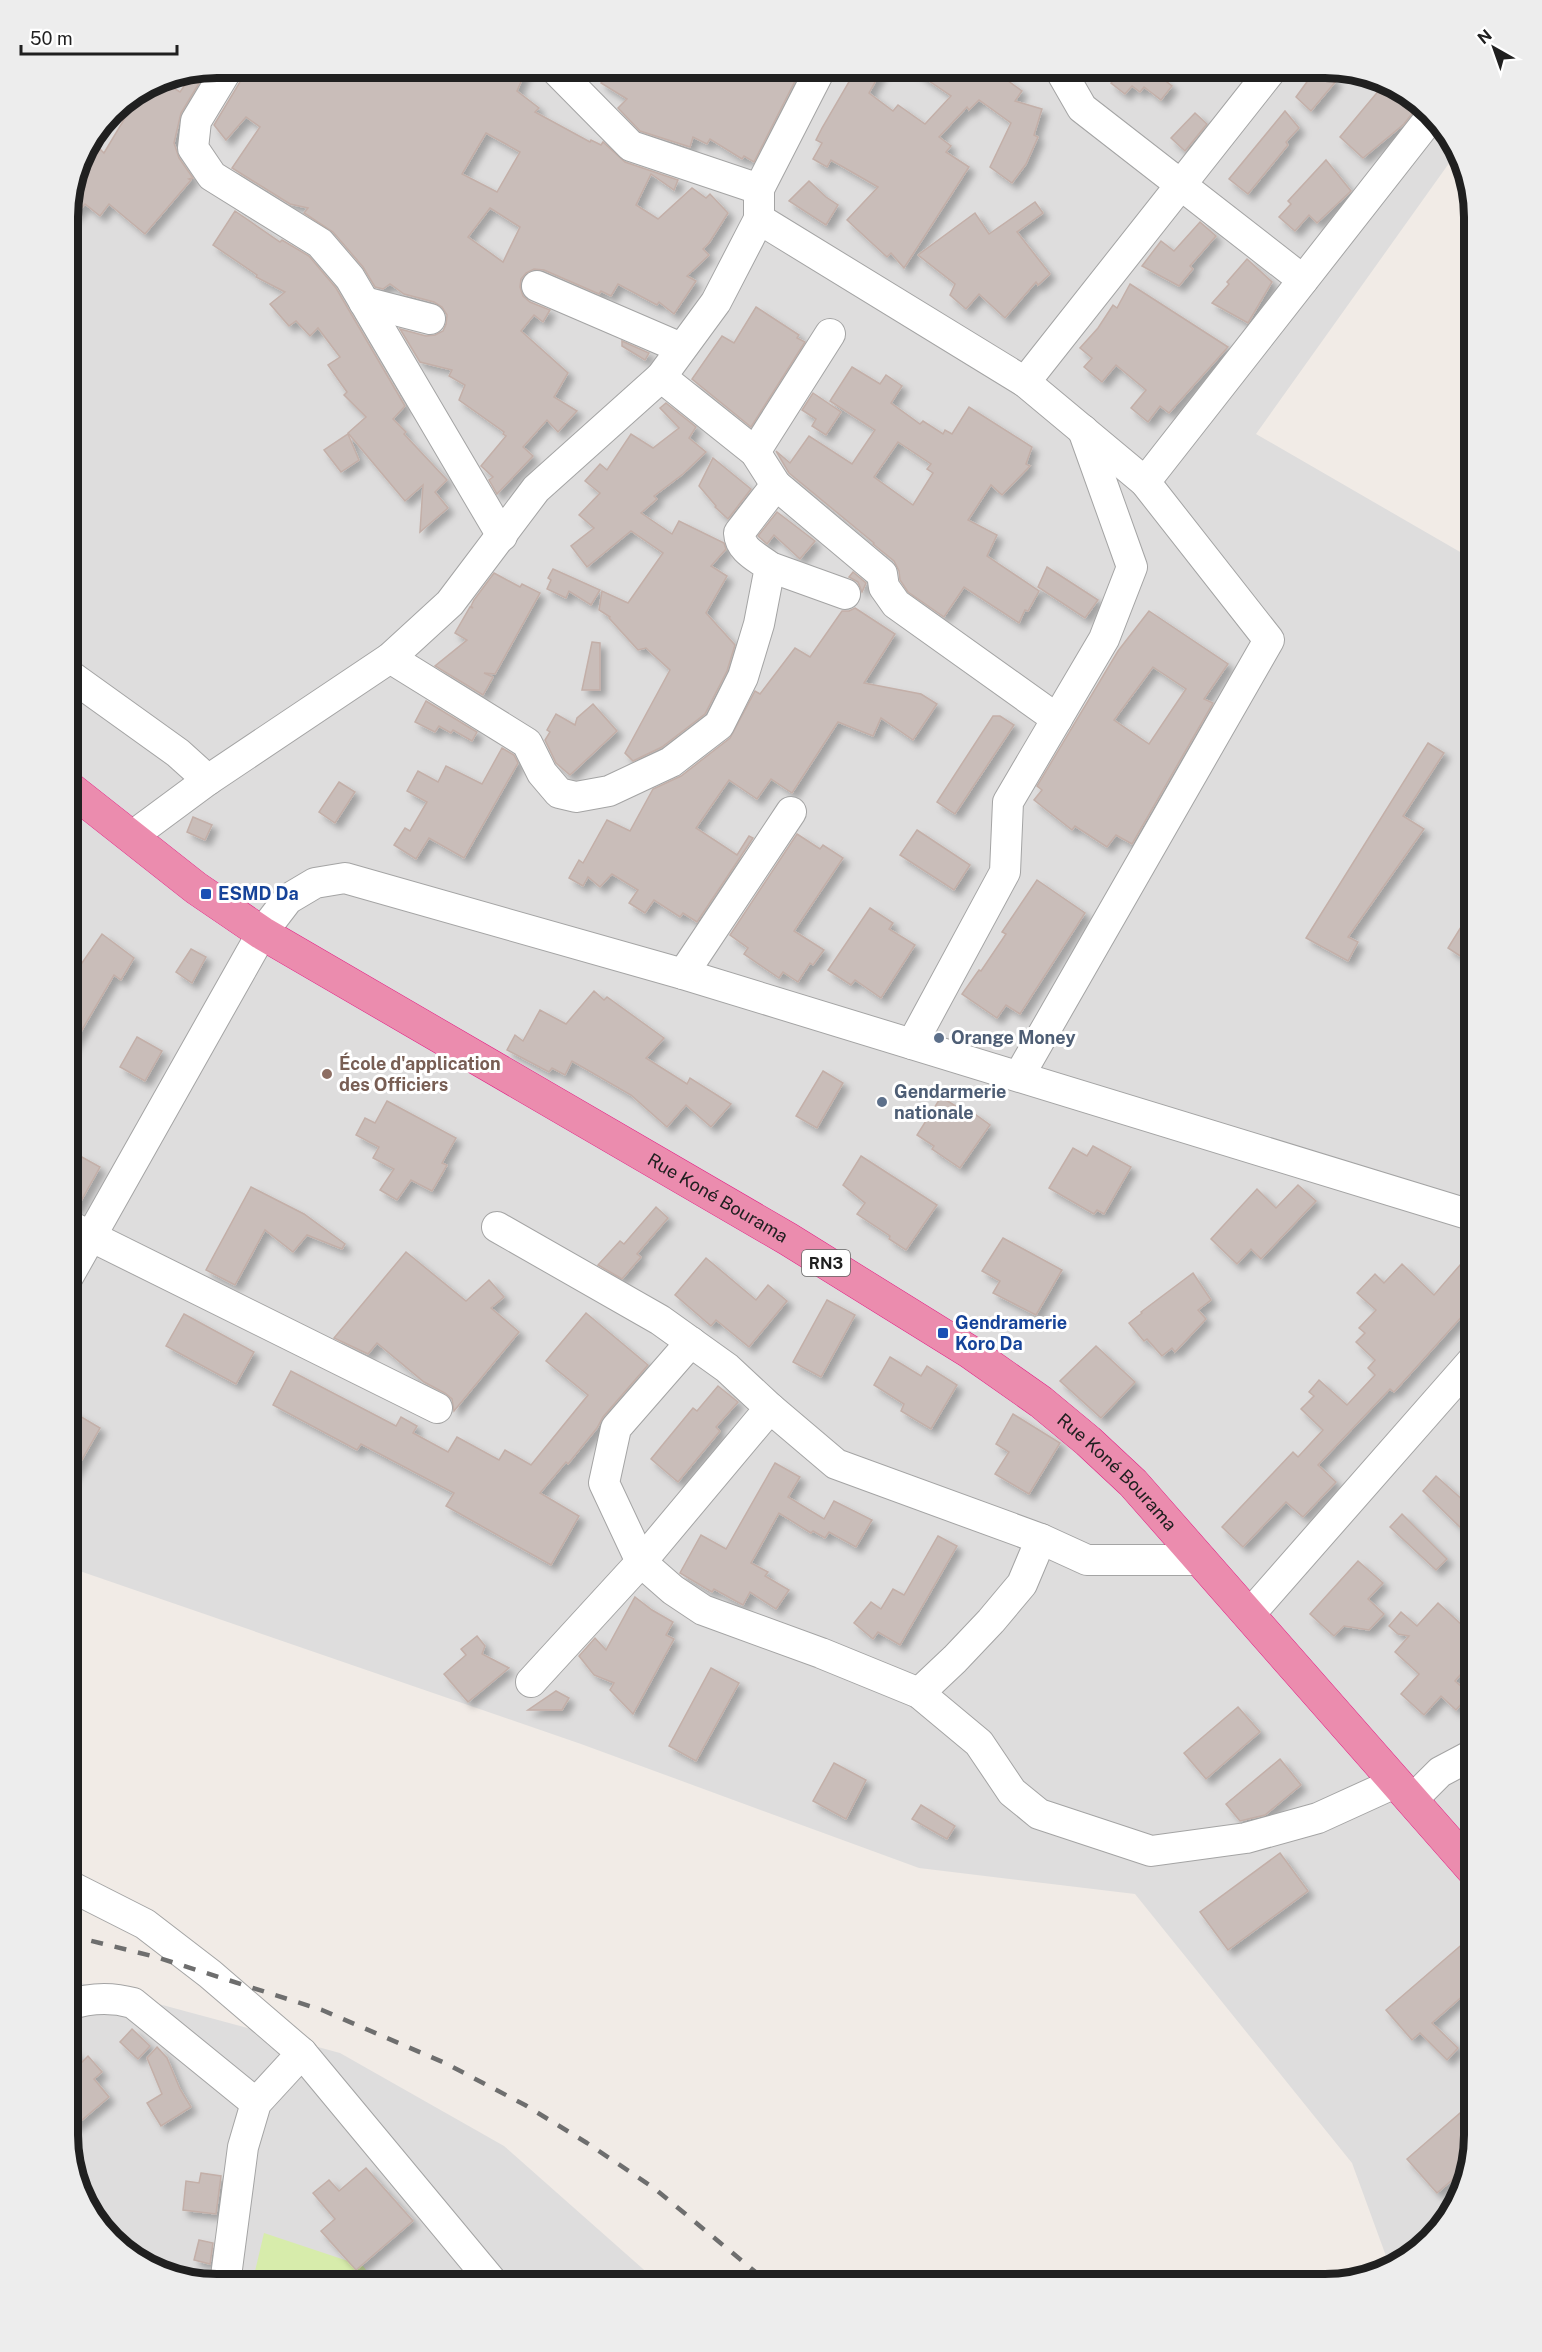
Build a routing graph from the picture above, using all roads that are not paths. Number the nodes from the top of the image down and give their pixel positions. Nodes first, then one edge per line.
1 (222, 78) edge
2 (564, 78) edge
3 (816, 78) edge
4 (1065, 78) edge
5 (1265, 78) edge
6 (1427, 123) edge
7 (1180, 185) junction
8 (759, 189) junction
9 (759, 219) junction
10 (1303, 280) junction
11 (537, 286) dead end
12 (364, 302) junction
13 (430, 319) dead end
14 (830, 334) dead end
15 (681, 348) junction
16 (661, 377) junction
17 (1026, 382) junction
18 (1083, 430) junction
19 (755, 452) junction
20 (1145, 482) junction
21 (776, 485) junction
22 (502, 536) junction
23 (770, 567) junction
24 (845, 594) dead end
25 (390, 658) junction
26 (78, 681) edge
27 (1057, 719) junction
28 (208, 780) junction
29 (78, 795) edge
30 (792, 812) dead end
31 (131, 837) junction
32 (262, 933) junction
33 (683, 974) junction
34 (912, 1044) junction
35 (1019, 1076) junction
36 (1464, 1213) edge
37 (497, 1227) dead end
38 (79, 1231) edge
39 (691, 1342) junction
40 (1464, 1370) edge
41 (437, 1408) dead end
42 (770, 1408) junction
43 (1041, 1539) junction
44 (1202, 1560) junction
45 (641, 1562) junction
46 (1250, 1614) junction
47 (531, 1682) dead end
48 (919, 1693) junction
49 (1464, 1759) edge
50 (1405, 1791) junction
51 (1464, 1859) edge
52 (78, 1889) edge
53 (78, 2003) edge
54 (302, 2053) junction
55 (256, 2103) junction
56 (226, 2274) edge
57 (486, 2274) edge

1 - 12 street
2 - 8 street
3 - 8 street
4 - 7 street
5 - 7 street
6 - 10 street
7 - 10 street
7 - 17 street
8 - 9 street
9 - 15 street
9 - 17 street
10 - 20 street
11 - 15 street
12 - 13 street
12 - 22 street
14 - 19 street
15 - 16 street
16 - 19 street
16 - 22 street
17 - 18 street
18 - 20 street
18 - 27 street
19 - 21 street
20 - 35 street
21 - 23 street
21 - 27 street
22 - 25 street
23 - 24 street
23 - 25 street
25 - 28 street
26 - 28 street
27 - 34 street
28 - 31 street
29 - 31 highway, Rue Koné Bourama / RN3
30 - 33 street
31 - 32 highway, Rue Koné Bourama / RN3
32 - 33 street
32 - 38 street
32 - 44 highway, Rue Koné Bourama / RN3
33 - 34 street
34 - 35 street
35 - 36 street
37 - 39 street
38 - 41 street
39 - 42 street
39 - 45 street
40 - 46 street
42 - 43 street
42 - 45 street
43 - 44 street
43 - 48 street
44 - 46 highway, Rue Koné Bourama / RN3
45 - 47 street
45 - 48 street
46 - 50 highway, Rue Koné Bourama / RN3
48 - 50 street
49 - 50 street
50 - 51 highway, Rue Koné Bourama / RN3
52 - 54 street
53 - 55 street
54 - 55 street
54 - 57 street
55 - 56 street

